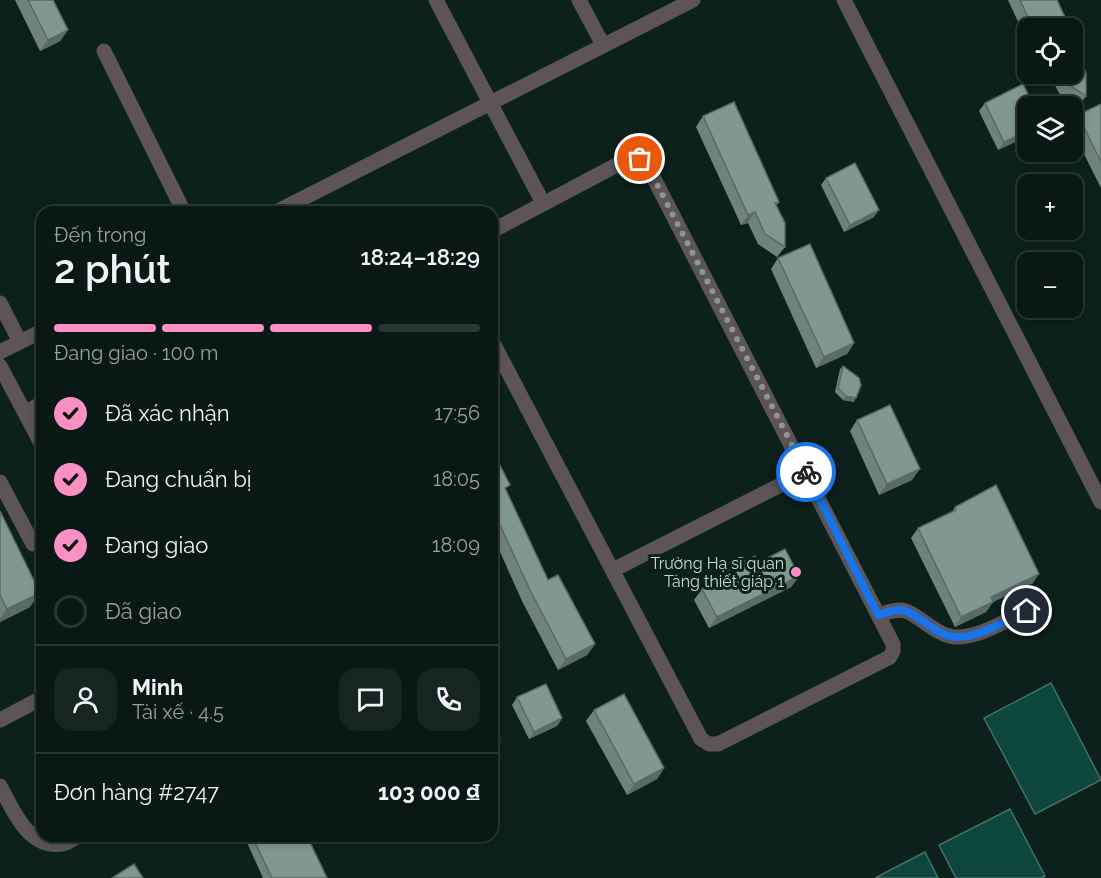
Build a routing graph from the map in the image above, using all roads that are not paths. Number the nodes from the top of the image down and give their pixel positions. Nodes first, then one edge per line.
1 (436, 0) edge
2 (579, 0) edge
3 (693, 0) edge
4 (844, 0) edge
5 (603, 45) junction
6 (104, 51) dead end
7 (490, 103) junction
8 (543, 204) junction
9 (181, 206) edge
10 (288, 206) edge
11 (498, 228) edge
12 (0, 303) edge
13 (36, 334) edge
14 (20, 342) junction
15 (0, 352) edge
16 (498, 352) edge
17 (0, 366) edge
18 (36, 407) edge
19 (25, 413) junction
20 (36, 434) edge
21 (806, 472) junction
22 (0, 482) edge
23 (1101, 502) edge
24 (33, 544) dead end
25 (613, 570) junction
26 (1027, 611) dead end
27 (878, 615) junction
28 (36, 701) edge
29 (0, 720) edge
30 (1, 790) edge
31 (36, 839) edge
32 (41, 842) edge
33 (66, 842) edge

1 - 7 street
2 - 5 street
3 - 5 street
4 - 23 street
5 - 7 street
6 - 9 street
7 - 8 street
7 - 10 street
8 - 11 street
8 - 21 street
12 - 14 street
13 - 14 street
14 - 15 street
16 - 25 street
17 - 19 street
18 - 19 street
19 - 20 street
21 - 25 street
21 - 27 street
22 - 24 street
25 - 27 street
26 - 27 street
28 - 29 street
30 - 31 street
32 - 33 street

